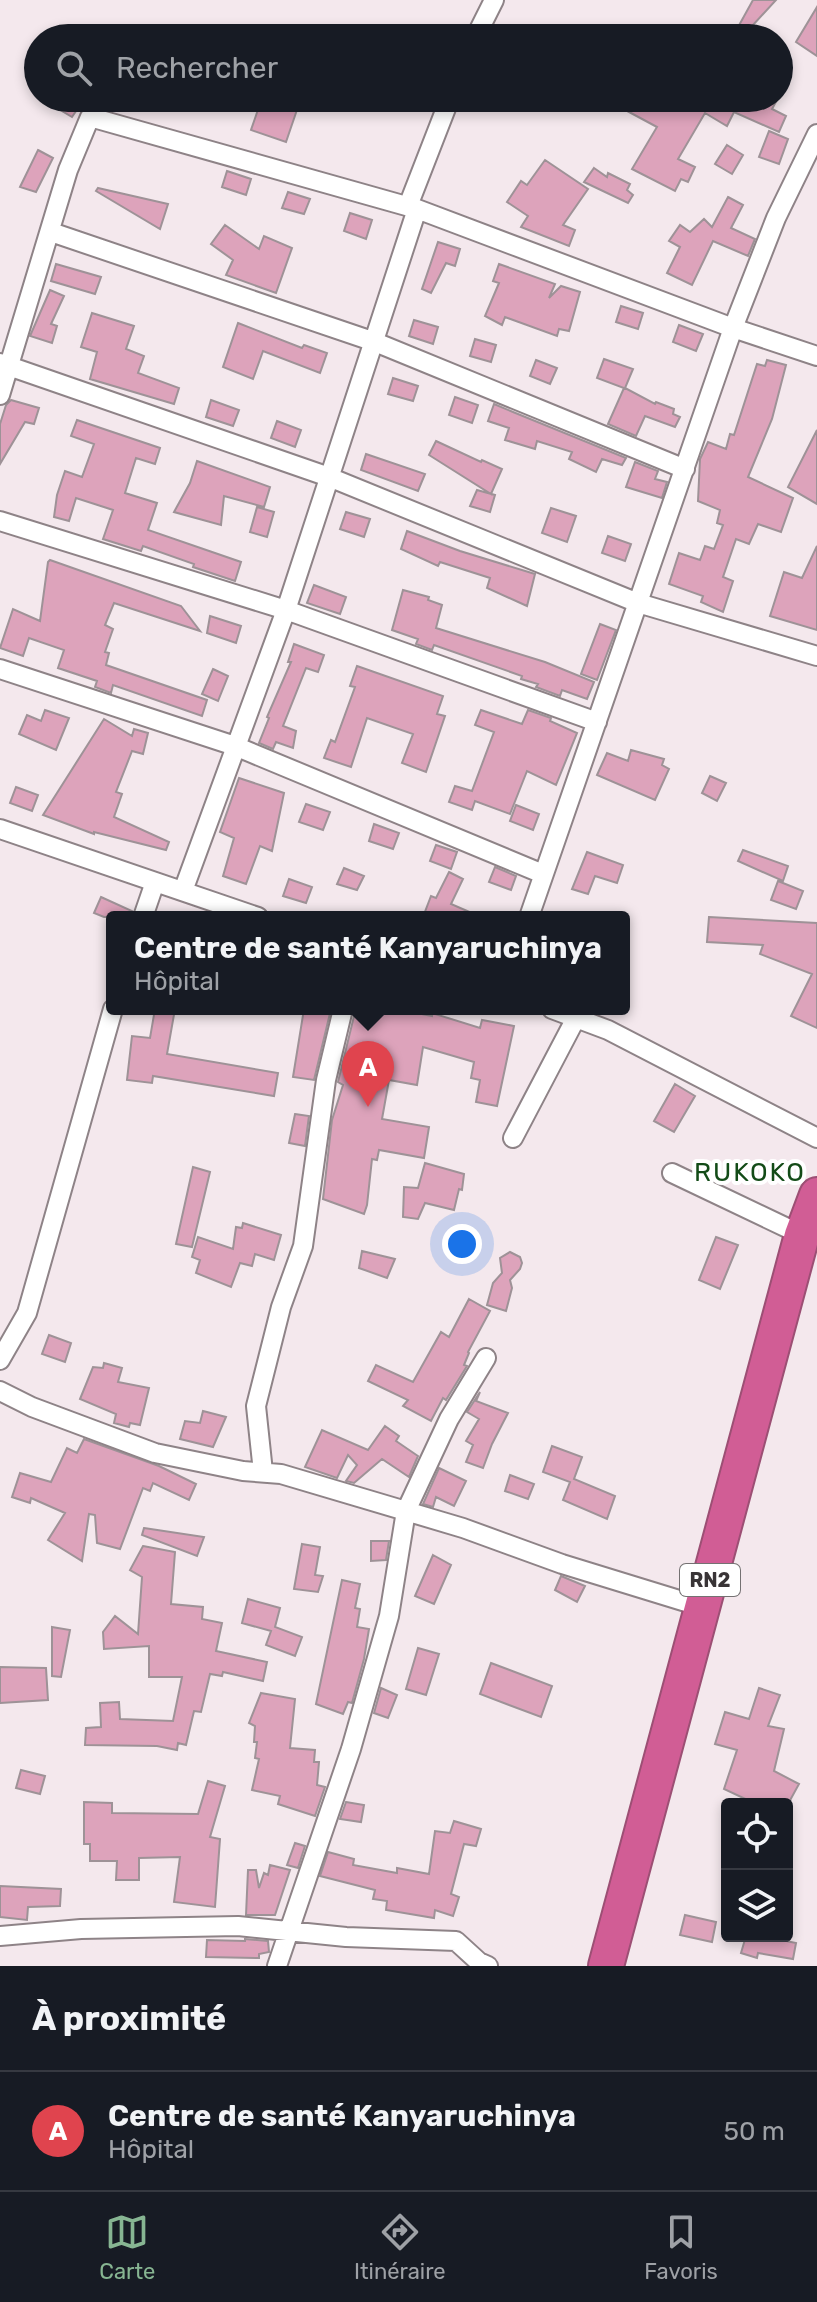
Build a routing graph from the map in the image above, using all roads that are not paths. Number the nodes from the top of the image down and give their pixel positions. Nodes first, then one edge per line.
1 (494, 0) edge
2 (482, 24) edge
3 (445, 112) edge
4 (817, 134) edge
5 (412, 207) junction
6 (51, 232) junction
7 (733, 328) junction
8 (375, 342) junction
9 (817, 356) edge
10 (5, 364) edge
11 (0, 395) edge
12 (685, 469) junction
13 (329, 477) junction
14 (0, 521) edge
15 (638, 603) junction
16 (286, 610) junction
17 (817, 656) edge
18 (0, 669) edge
19 (597, 722) junction
20 (235, 746) junction
21 (0, 829) edge
22 (543, 874) junction
23 (155, 882) junction
24 (183, 891) junction
25 (145, 911) edge
26 (241, 911) edge
27 (531, 911) edge
28 (111, 1015) edge
29 (342, 1015) edge
30 (568, 1015) edge
31 (576, 1018) junction
32 (513, 1138) dead end
33 (817, 1138) edge
34 (672, 1173) dead end
35 (817, 1195) edge
36 (802, 1235) junction
37 (486, 1358) dead end
38 (0, 1360) edge
39 (0, 1391) edge
40 (263, 1472) junction
41 (406, 1511) junction
42 (702, 1607) junction
43 (289, 1931) junction
44 (0, 1936) edge
45 (277, 1966) edge
46 (488, 1966) edge
47 (606, 1966) edge

1 - 2 street
3 - 5 street
4 - 7 street
5 - 6 street
5 - 7 street
5 - 8 street
6 - 8 street
6 - 10 street
7 - 9 street
7 - 12 street
8 - 12 street
8 - 13 street
10 - 11 street
10 - 13 street
12 - 15 street
13 - 15 street
13 - 16 street
14 - 16 street
15 - 17 street
15 - 19 street
16 - 19 street
16 - 20 street
18 - 20 street
19 - 22 street
20 - 22 street
20 - 24 street
21 - 23 street
22 - 27 street
23 - 24 street
23 - 25 street
24 - 26 street
28 - 38 street
29 - 40 street
30 - 31 street
31 - 32 street
31 - 33 street
34 - 36 street
35 - 36 highway, RN2
36 - 42 highway, RN2
37 - 41 street
39 - 40 street
40 - 41 street
41 - 42 street
41 - 43 street
42 - 47 highway, RN2
43 - 44 street
43 - 45 street
43 - 46 street

